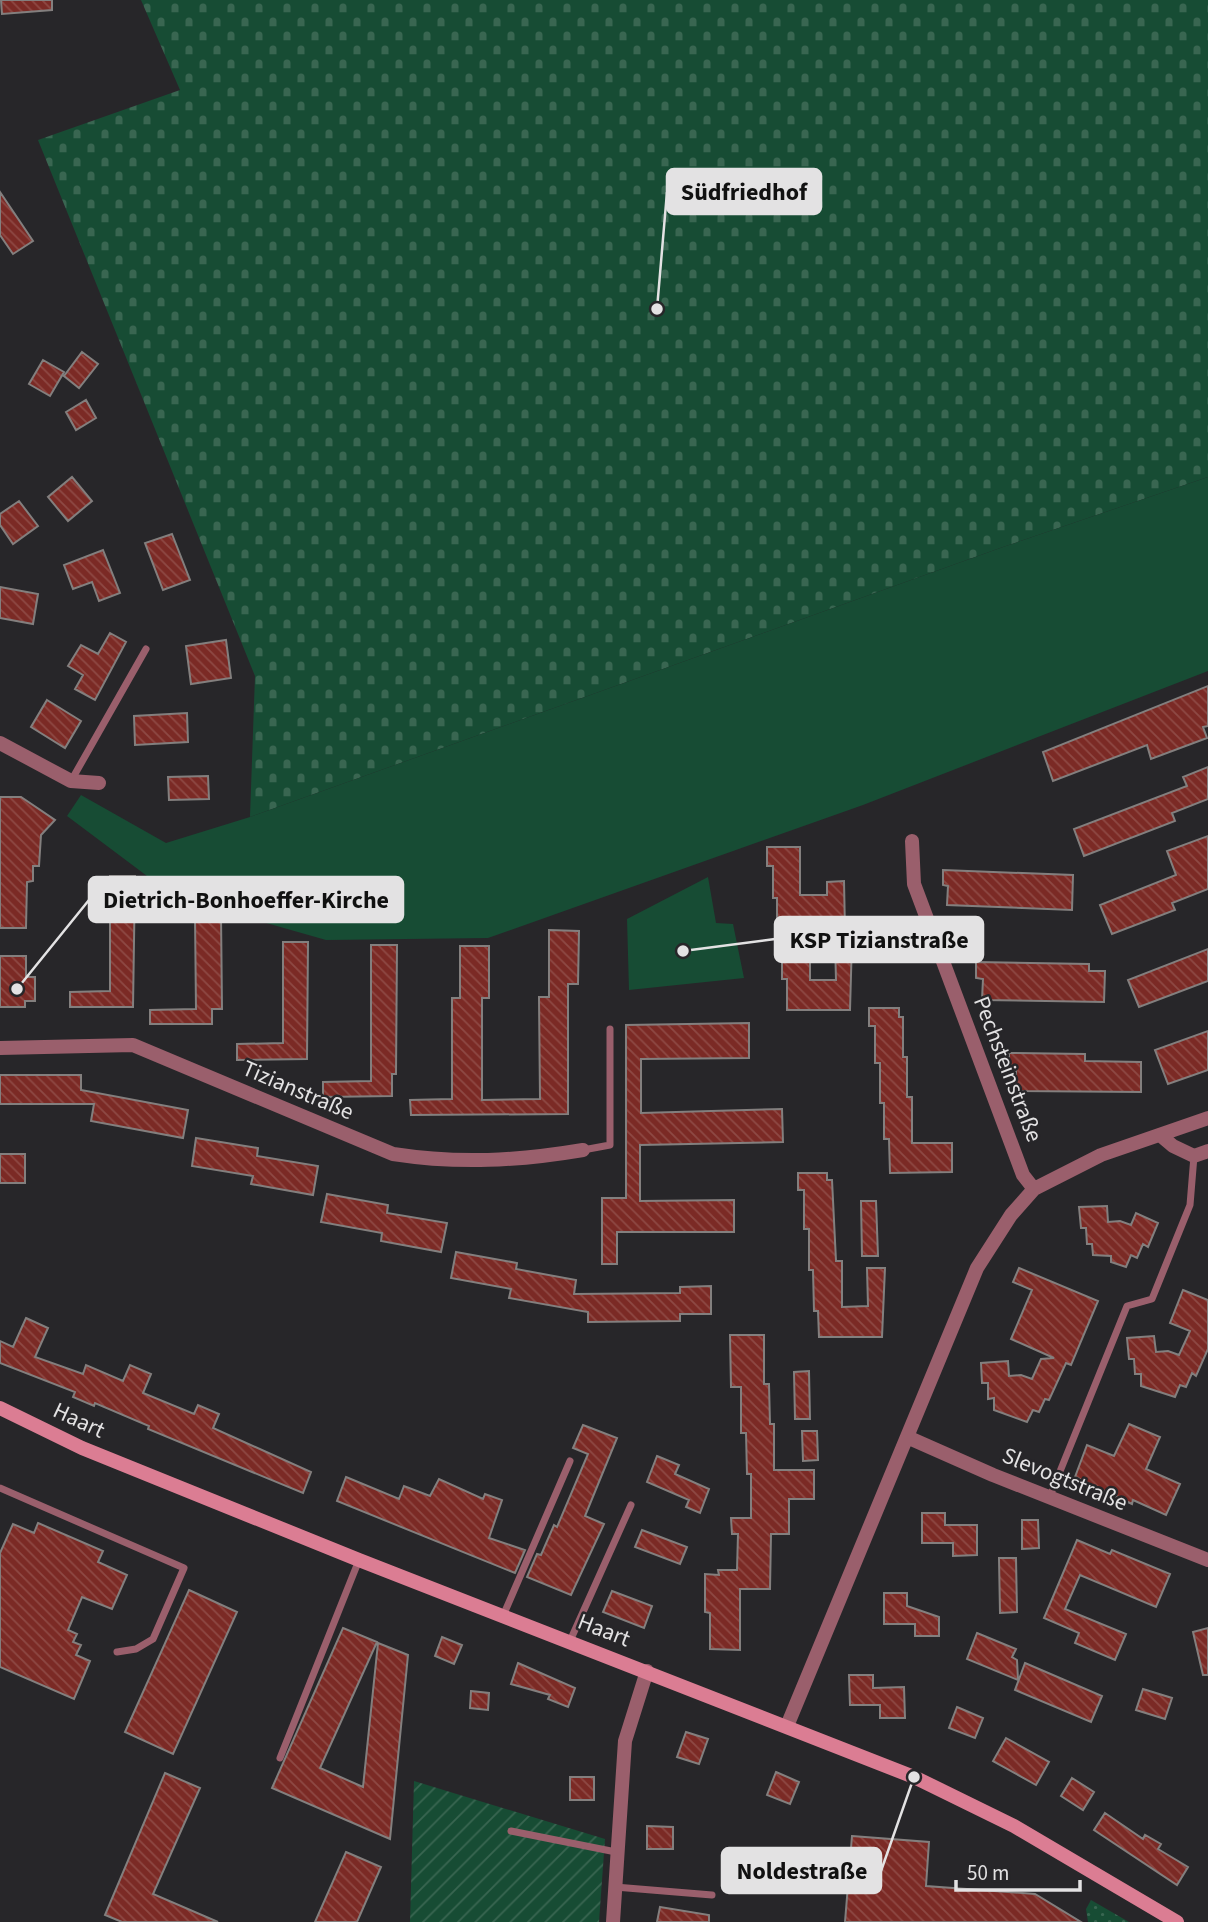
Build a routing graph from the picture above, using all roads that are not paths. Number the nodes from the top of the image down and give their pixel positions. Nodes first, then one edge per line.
1 (146, 649) dead end
2 (0, 743) edge
3 (71, 782) junction
4 (99, 783) dead end
5 (912, 841) dead end
6 (610, 1029) dead end
7 (0, 1048) edge
8 (1208, 1118) edge
9 (1160, 1135) junction
10 (583, 1150) joint
11 (1201, 1154) edge
12 (1034, 1189) junction
13 (0, 1408) edge
14 (907, 1437) junction
15 (570, 1461) dead end
16 (0, 1488) edge
17 (1050, 1496) junction
18 (631, 1505) dead end
19 (359, 1560) junction
20 (1208, 1560) edge
21 (503, 1616) junction
22 (569, 1641) junction
23 (117, 1652) dead end
24 (647, 1671) junction
25 (787, 1726) junction
26 (280, 1758) dead end
27 (511, 1832) dead end
28 (616, 1852) junction
29 (615, 1887) junction
30 (712, 1895) dead end
31 (1172, 1921) edge
32 (613, 1922) edge

1 - 3 lane
2 - 3 street
3 - 4 street
5 - 12 street, Pechsteinstraße
6 - 10 lane
7 - 10 street, Tizianstraße
8 - 9 street
9 - 11 street
9 - 12 street
11 - 17 lane
12 - 14 street
13 - 19 main road, Haart
14 - 17 street, Slevogtstraße
14 - 25 street
15 - 21 lane
16 - 23 lane
17 - 20 street, Slevogtstraße
18 - 22 lane
19 - 21 main road, Haart
19 - 26 lane
21 - 22 main road, Haart
22 - 24 main road, Haart
24 - 25 main road, Haart
24 - 28 street
25 - 31 main road, Haart
27 - 28 lane
28 - 29 street
29 - 30 lane
29 - 32 street

